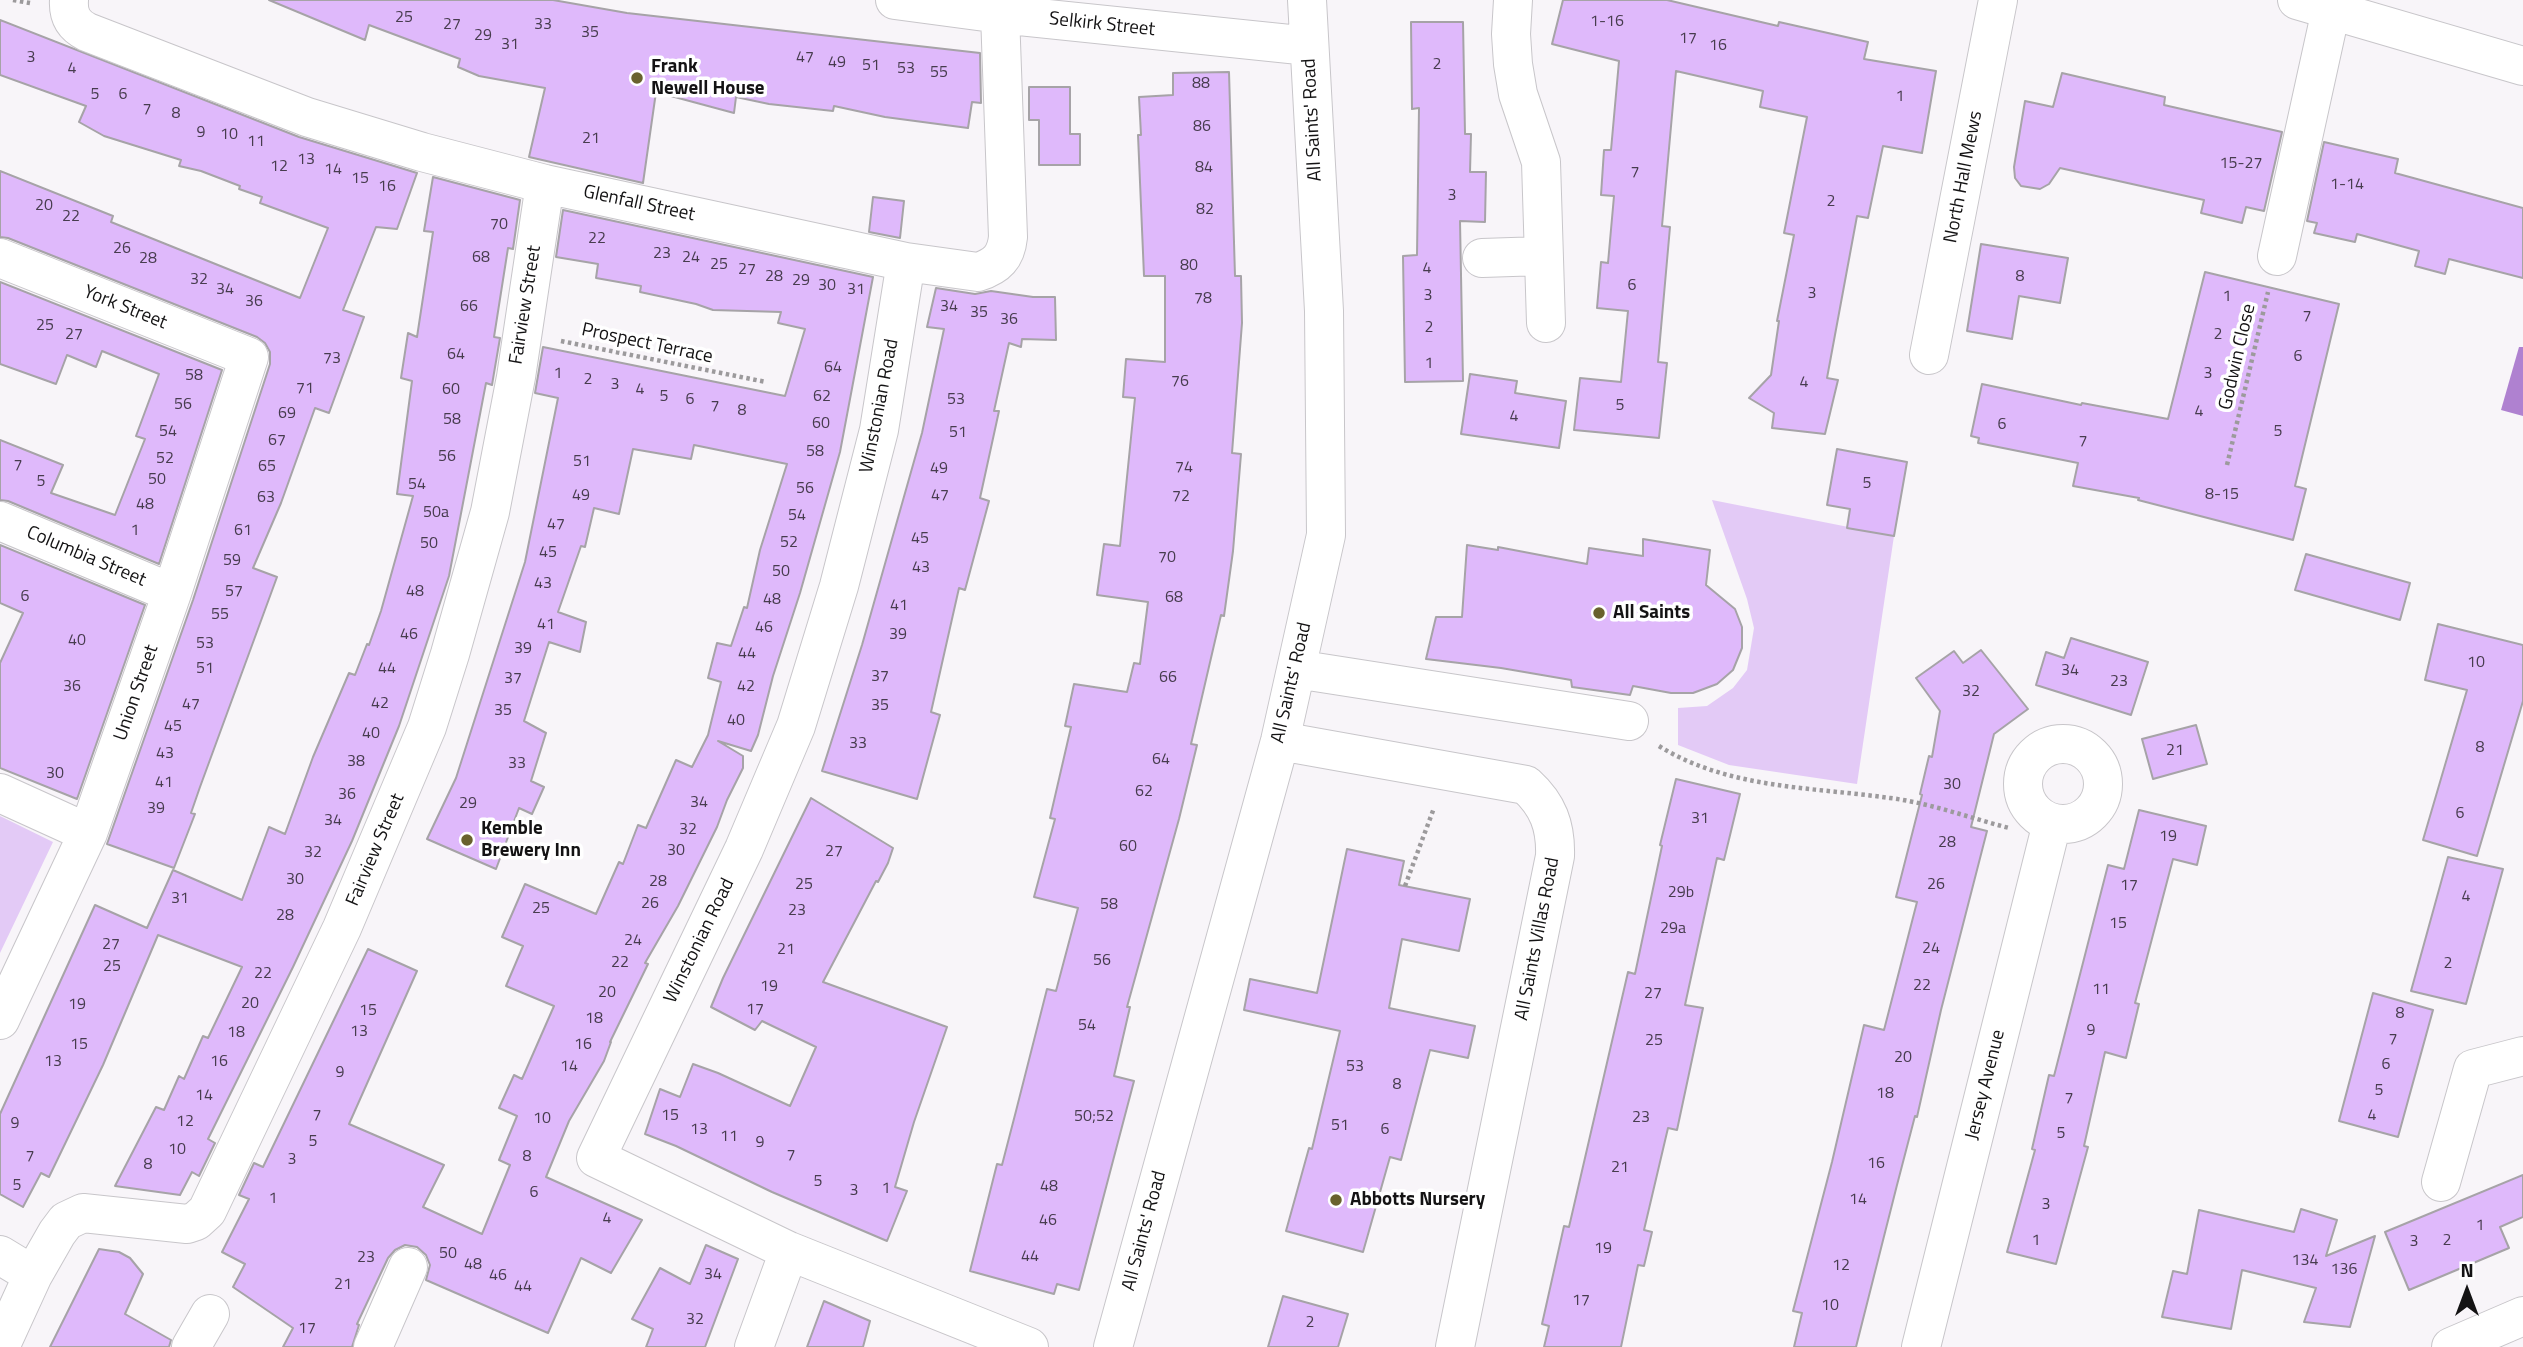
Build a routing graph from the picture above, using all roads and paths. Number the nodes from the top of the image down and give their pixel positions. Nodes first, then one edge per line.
1 (69, 0) edge
2 (895, 0) edge
3 (1307, 0) edge
4 (1513, 0) edge
5 (1998, 0) edge
6 (2314, 5) edge
7 (1000, 14) junction
8 (1309, 46) junction
9 (2523, 66) edge
10 (545, 184) junction
11 (1542, 256) junction
12 (2277, 256) joint
13 (0, 258) edge
14 (1482, 258) dead end
15 (906, 262) junction
16 (1546, 323) dead end
17 (522, 333) junction
18 (1930, 355) dead end
19 (249, 357) joint
20 (766, 382) dead end
21 (2227, 465) dead end
22 (0, 521) edge
23 (172, 593) junction
24 (1296, 669) junction
25 (1629, 721) joint
26 (1280, 741) junction
27 (1447, 771) junction
28 (0, 793) edge
29 (2050, 830) joint
30 (88, 833) junction
31 (1405, 886) dead end
32 (0, 1020) edge
33 (2523, 1056) edge
34 (2441, 1182) dead end
35 (789, 1251) junction
36 (0, 1255) edge
37 (408, 1267) dead end
38 (33, 1275) junction
39 (210, 1314) dead end
40 (2523, 1316) edge
41 (0, 1347) edge
42 (191, 1347) edge
43 (373, 1347) edge
44 (754, 1347) edge
45 (1029, 1347) edge
46 (1113, 1347) edge
47 (1455, 1347) edge
48 (1921, 1347) edge
49 (2451, 1347) edge

1 - 10 street, Glenfall Street
2 - 7 street, Selkirk Street
3 - 8 street, All Saints' Road
4 - 11 street
5 - 18 street, North Hall Mews
6 - 9 street
6 - 12 street
7 - 8 street, Selkirk Street
7 - 15 street, Glenfall Street
8 - 24 street, All Saints' Road
10 - 15 street, Glenfall Street
10 - 17 street, Fairview Street
11 - 14 street
11 - 16 street
12 - 21 path, Godwin Close
13 - 19 street, York Street
15 - 35 street, Winstonian Road
17 - 20 path, Prospect Terrace
17 - 38 street, Fairview Street
19 - 23 street, Union Street
22 - 23 street, Columbia Street
23 - 30 street, Union Street
24 - 25 street
24 - 26 street, All Saints' Road
25 - 29 path
26 - 27 street, All Saints Villas Road
26 - 46 street, All Saints' Road
27 - 31 path
27 - 47 street, All Saints Villas Road
28 - 30 street
29 - 48 street, Jersey Avenue
30 - 32 street, Union Street
33 - 34 street
35 - 44 street
35 - 45 street, Winstonian Road
36 - 38 street
37 - 43 street
38 - 41 street, Fairview Street
39 - 42 street
40 - 49 street

